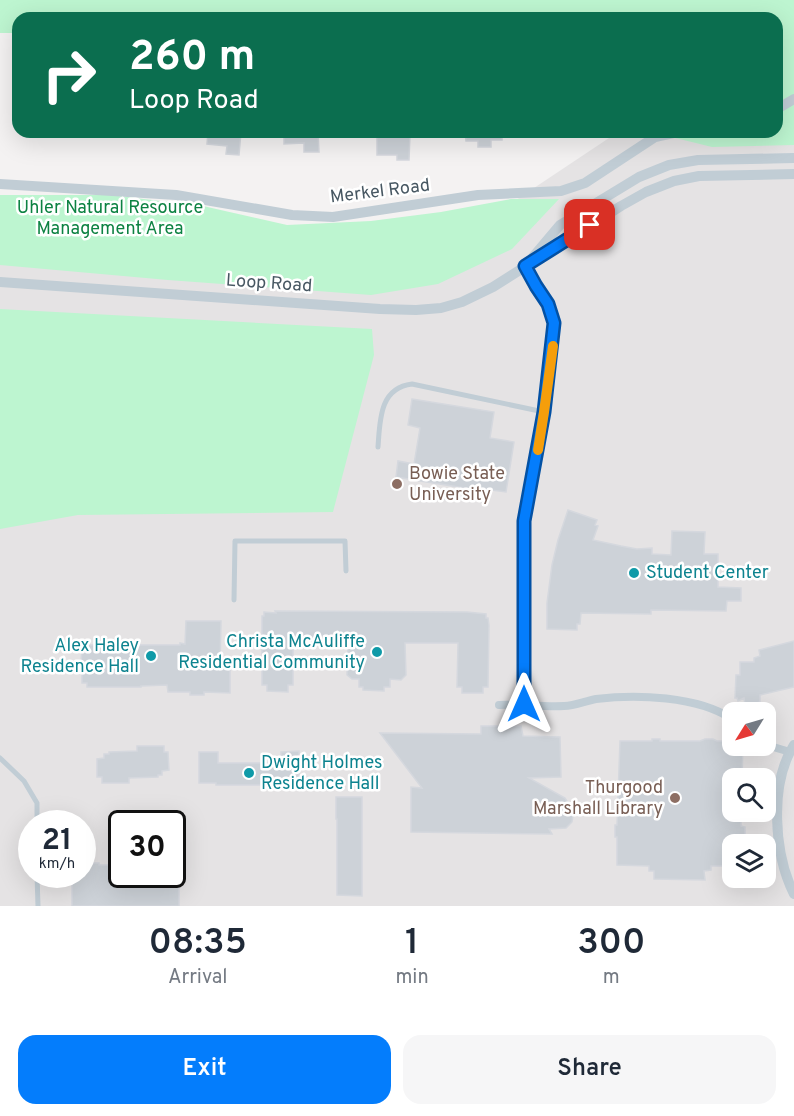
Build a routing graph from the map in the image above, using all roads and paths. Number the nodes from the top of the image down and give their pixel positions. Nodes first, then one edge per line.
1 (653, 138) edge
2 (794, 158) edge
3 (794, 174) edge
4 (0, 184) edge
5 (525, 266) junction
6 (0, 282) edge
7 (544, 412) junction
8 (378, 447) dead end
9 (346, 571) dead end
10 (234, 600) dead end
11 (524, 704) junction
12 (499, 705) dead end
13 (722, 713) edge
14 (776, 747) edge
15 (792, 749) edge
16 (0, 758) edge
17 (37, 810) edge
18 (38, 888) edge
19 (794, 894) edge
20 (38, 906) edge

1 - 4 street, Merkel Road
2 - 5 street, Loop Road
3 - 5 street, Loop Road
5 - 6 street, Loop Road
5 - 7 street
7 - 8 lane
7 - 11 street
9 - 10 lane
11 - 12 street
11 - 13 street
14 - 15 street
15 - 19 street
16 - 17 lane
18 - 20 lane

